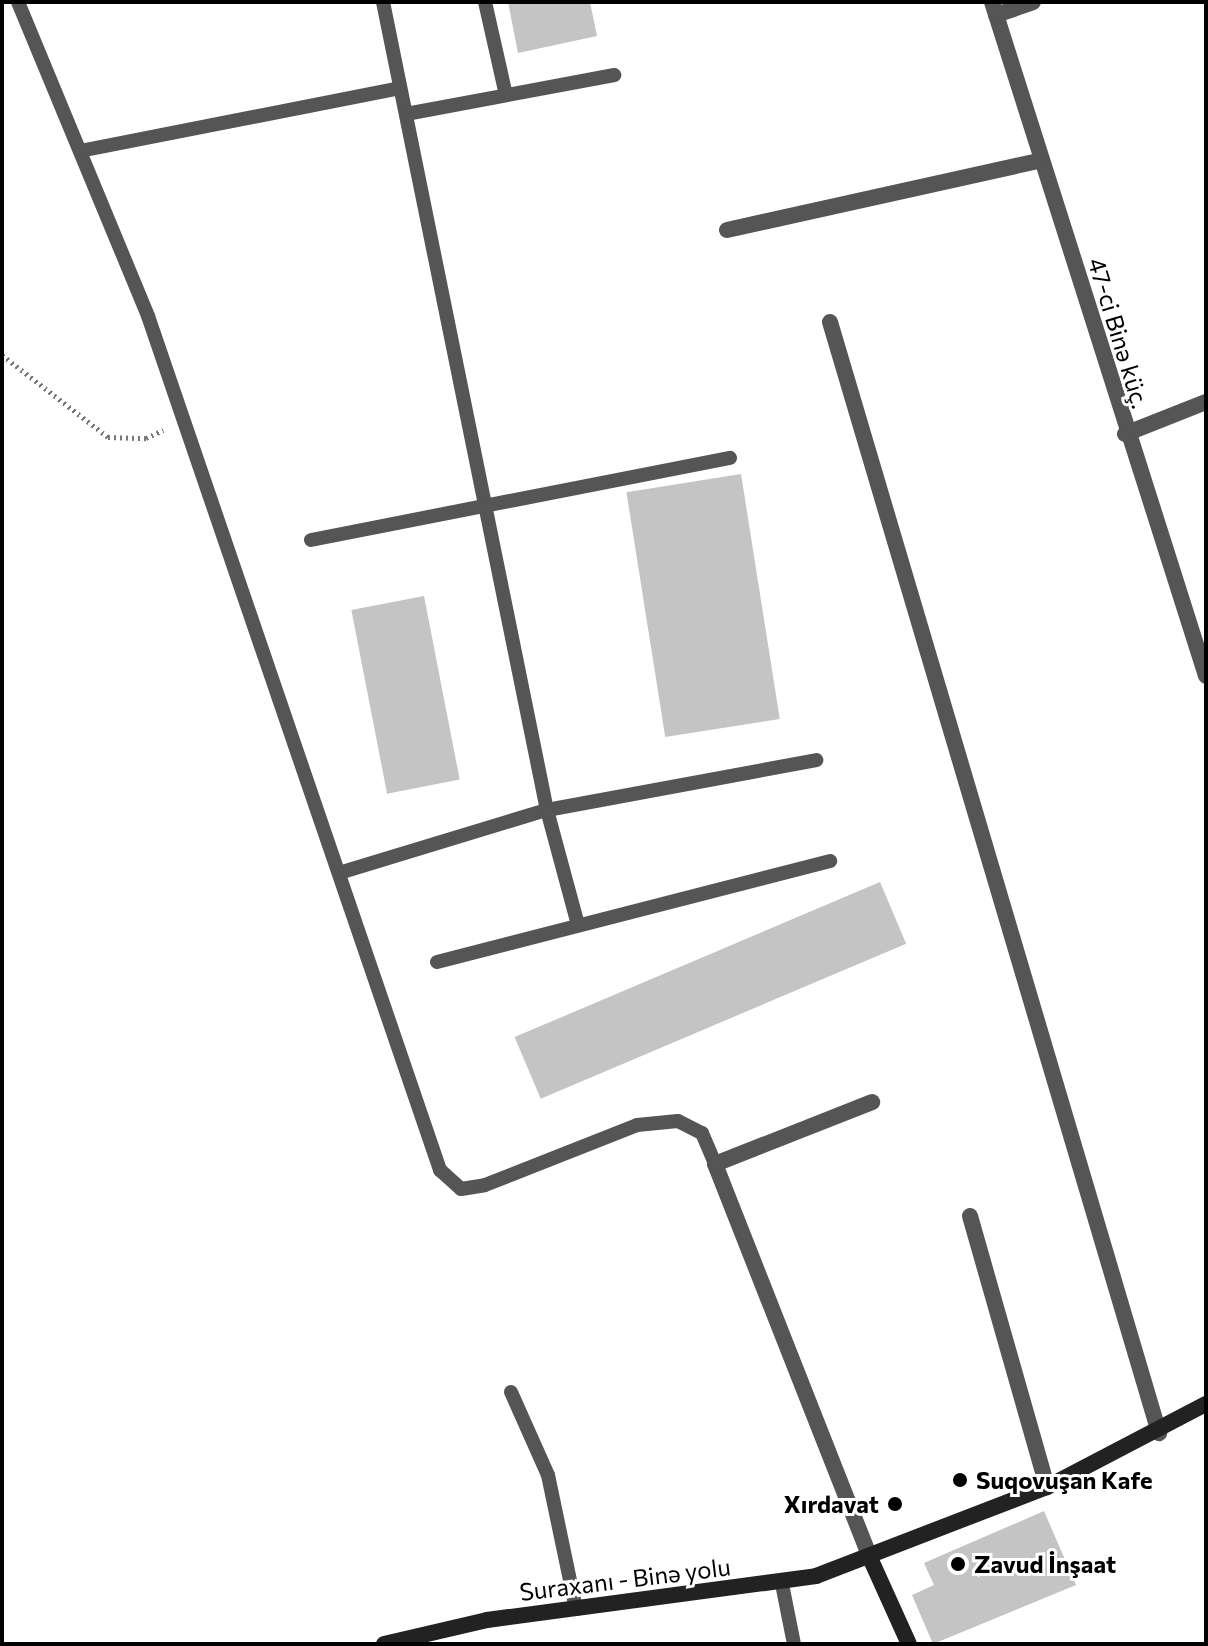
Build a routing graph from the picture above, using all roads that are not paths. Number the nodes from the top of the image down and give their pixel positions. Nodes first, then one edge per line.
1 (18, 2) edge
2 (383, 2) edge
3 (485, 2) edge
4 (1033, 2) edge
5 (994, 8) edge
6 (614, 75) dead end
7 (400, 88) junction
8 (506, 95) junction
9 (406, 114) junction
10 (80, 151) junction
11 (1039, 161) junction
12 (727, 230) dead end
13 (830, 322) dead end
14 (1206, 402) edge
15 (1125, 434) junction
16 (730, 458) dead end
17 (485, 506) junction
18 (311, 540) dead end
19 (1206, 676) edge
20 (816, 760) dead end
21 (547, 810) junction
22 (830, 861) dead end
23 (339, 873) junction
24 (578, 925) junction
25 (437, 962) dead end
26 (872, 1102) dead end
27 (715, 1164) junction
28 (970, 1216) dead end
29 (511, 1392) dead end
30 (1206, 1404) edge
31 (1159, 1433) junction
32 (1047, 1487) junction
33 (871, 1560) junction
34 (782, 1584) junction
35 (576, 1609) junction
36 (384, 1644) edge
37 (794, 1644) edge
38 (909, 1644) edge

1 - 10 lane
2 - 7 lane
3 - 8 lane
4 - 5 street
5 - 11 street, 47-ci Binə küç.
6 - 8 lane
7 - 9 lane
7 - 10 lane
8 - 9 lane
9 - 17 lane
10 - 23 lane
11 - 12 street
11 - 15 street, 47-ci Binə küç.
13 - 31 street
14 - 15 street
15 - 19 street, 47-ci Binə küç.
16 - 17 lane
17 - 18 lane
17 - 21 lane
20 - 21 lane
21 - 23 lane
21 - 24 lane
22 - 24 lane
23 - 27 lane
24 - 25 lane
26 - 27 street
27 - 33 street
28 - 32 street
29 - 35 lane
30 - 31 street, Suraxanı - Binə yolu
31 - 32 street, Suraxanı - Binə yolu
32 - 33 street, Suraxanı - Binə yolu
33 - 34 street, Suraxanı - Binə yolu
33 - 38 street
34 - 35 street, Suraxanı - Binə yolu
34 - 37 lane
35 - 36 street, Suraxanı - Binə yolu

